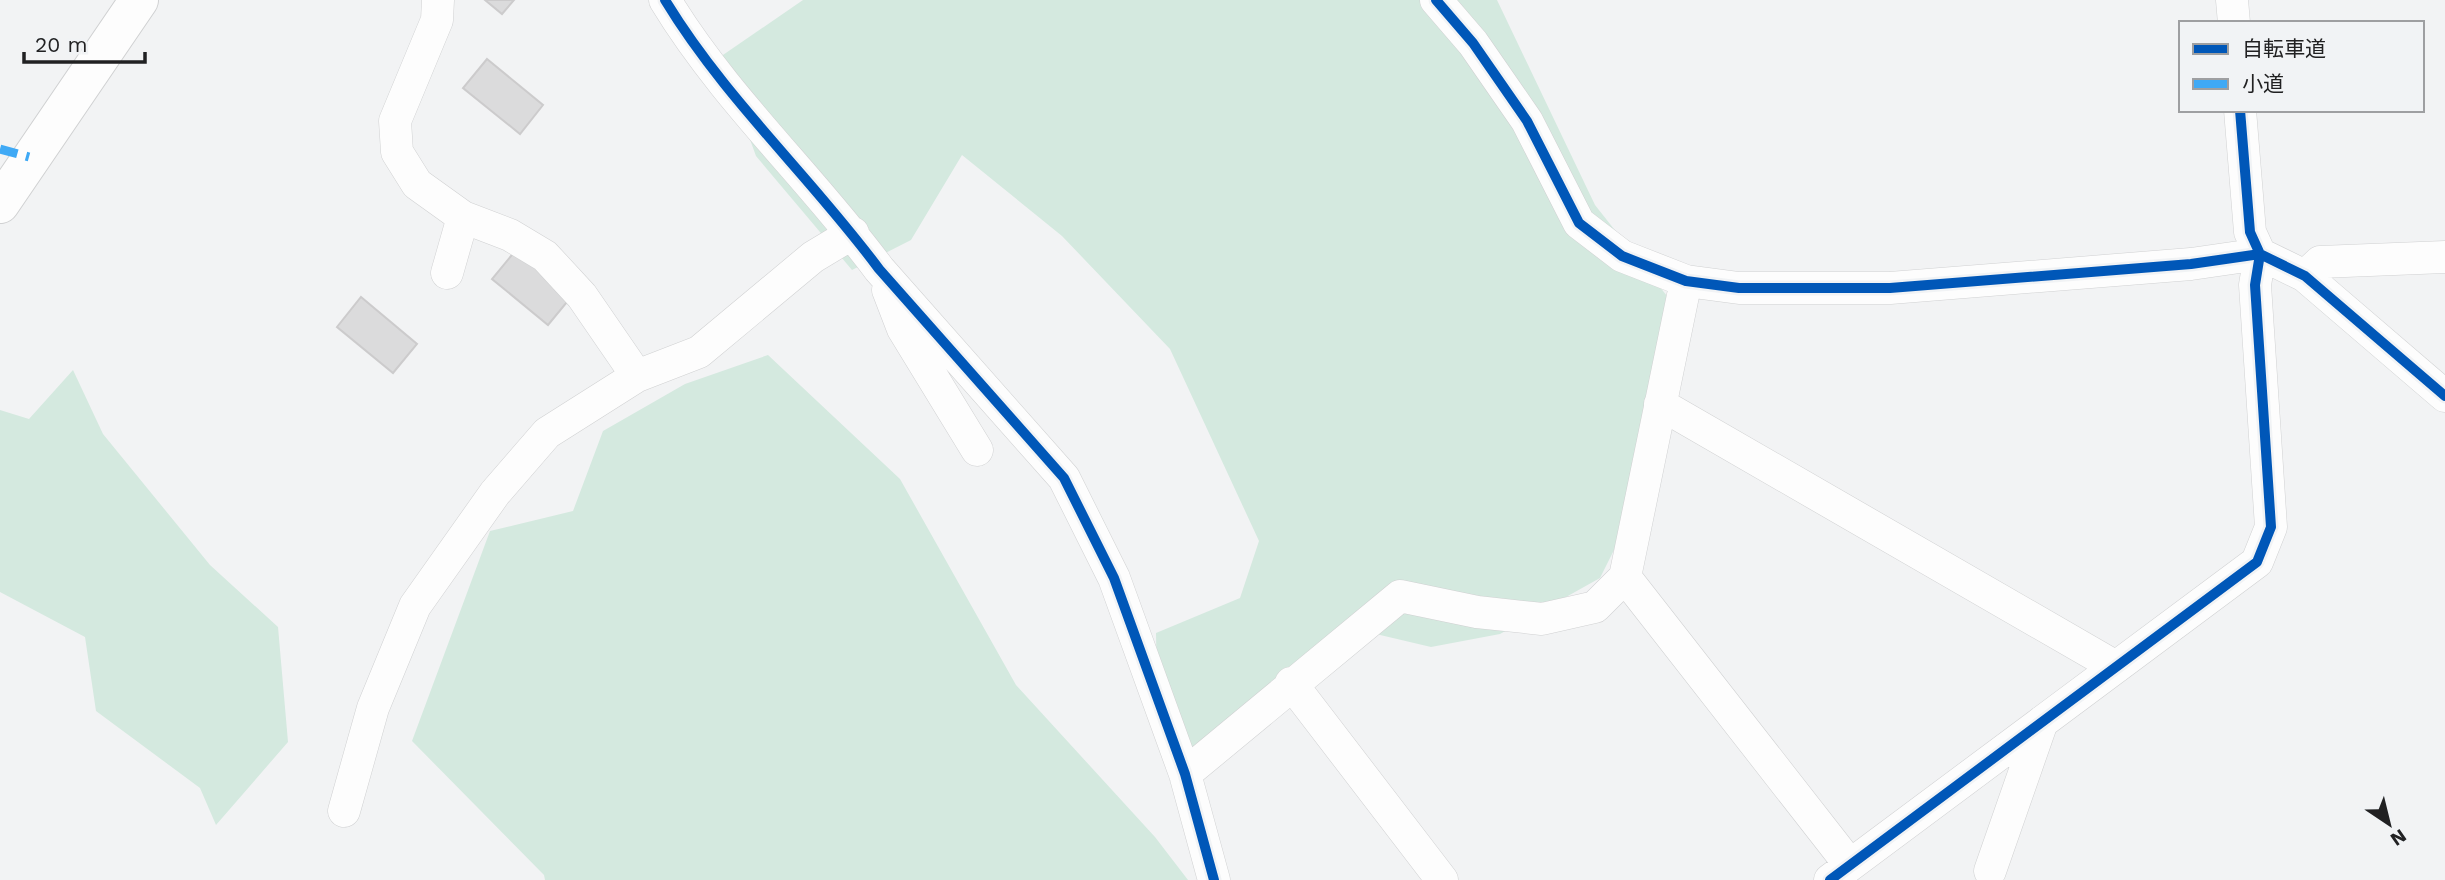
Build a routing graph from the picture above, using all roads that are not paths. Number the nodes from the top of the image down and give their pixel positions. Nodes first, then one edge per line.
1 (139, 0) edge
2 (438, 0) edge
3 (665, 0) edge
4 (1436, 0) edge
5 (2232, 0) edge
6 (2234, 21) edge
7 (2240, 112) edge
8 (0, 204) edge
9 (463, 217) junction
10 (853, 233) junction
11 (2260, 254) junction
12 (2445, 257) edge
13 (879, 269) junction
14 (447, 273) dead end
15 (2305, 276) junction
16 (1686, 281) junction
17 (637, 376) junction
18 (2445, 396) edge
19 (1660, 404) junction
20 (977, 450) dead end
21 (1625, 577) junction
22 (2116, 667) junction
23 (1292, 683) junction
24 (2042, 722) junction
25 (1185, 774) junction
26 (344, 811) dead end
27 (1990, 871) dead end
28 (1840, 872) edge
29 (1214, 880) edge
30 (1442, 880) edge

1 - 8 street
2 - 9 street
3 - 10 street
4 - 16 street
5 - 6 street
7 - 11 street
9 - 14 street
9 - 17 street
10 - 13 street
10 - 17 street
11 - 15 street
11 - 16 street
11 - 22 street
12 - 15 street
13 - 20 street
13 - 25 street
15 - 18 street
16 - 19 street
17 - 26 street
19 - 21 street
19 - 22 street
21 - 23 street
21 - 28 street
22 - 24 street
23 - 25 street
23 - 30 street
24 - 27 street
24 - 28 street
25 - 29 street

